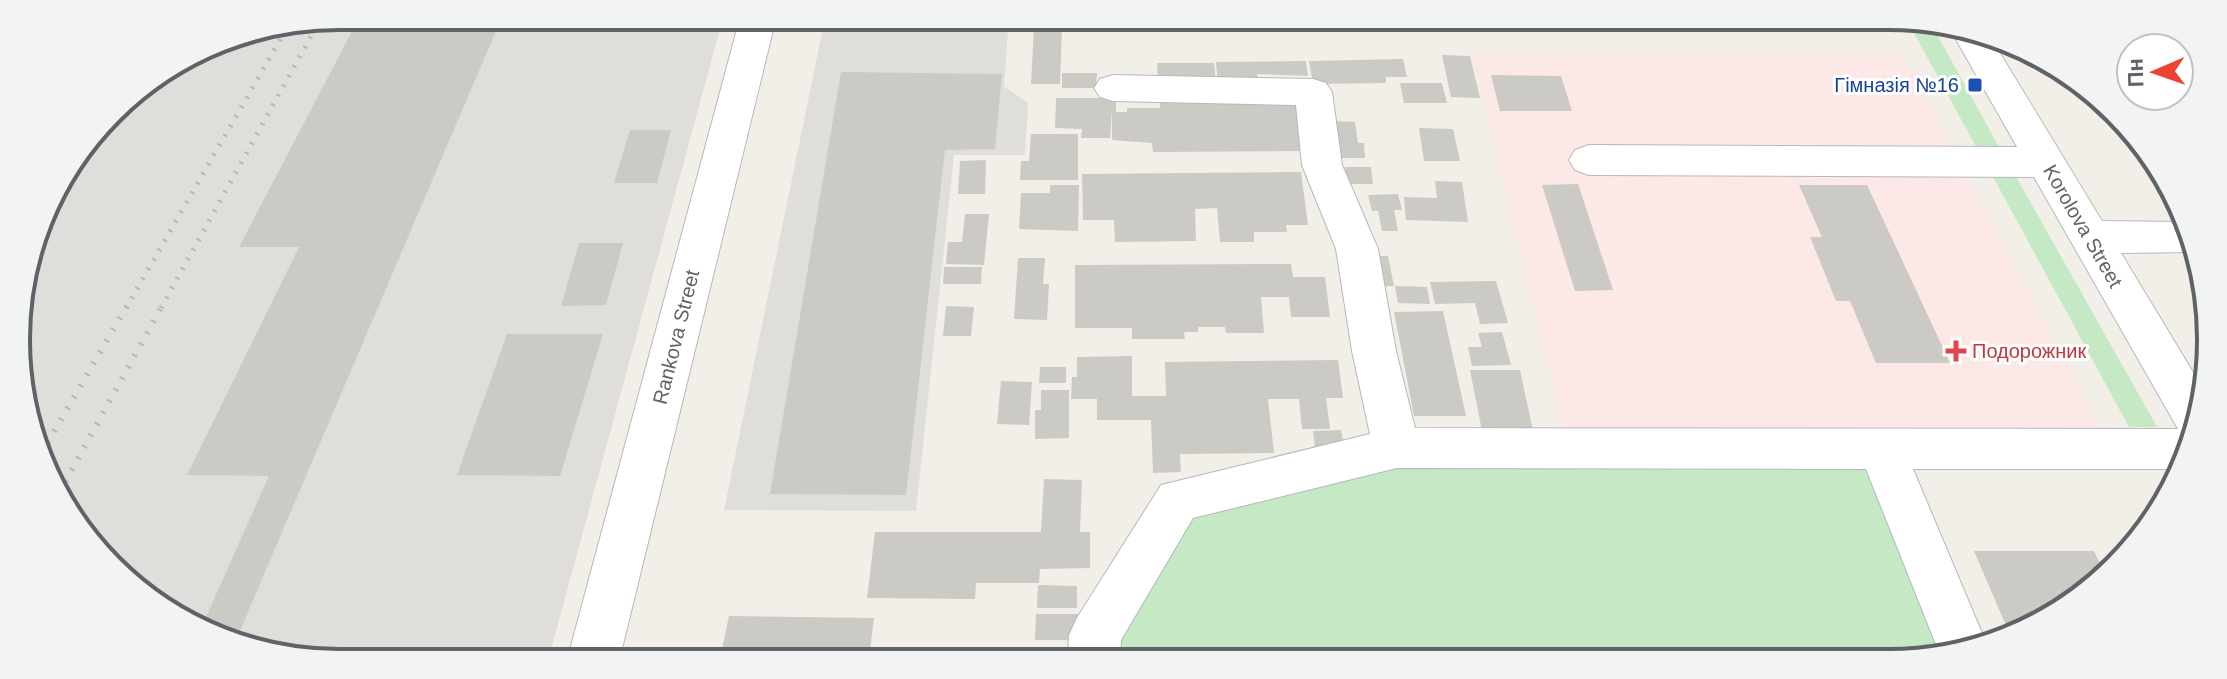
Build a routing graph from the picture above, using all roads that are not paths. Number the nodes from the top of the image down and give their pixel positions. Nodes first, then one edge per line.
1 (755, 30) edge
2 (1976, 43) edge
3 (1113, 88) dead end
4 (1589, 160) dead end
5 (2046, 162) junction
6 (2090, 237) junction
7 (2180, 238) edge
8 (2189, 407) edge
9 (1397, 448) junction
10 (1881, 449) junction
11 (2177, 449) edge
12 (1960, 640) edge
13 (596, 649) edge
14 (1094, 649) edge

1 - 13 street, Rankova Street
2 - 5 street, Korolova Street
3 - 9 street
4 - 5 street
5 - 6 street, Korolova Street
6 - 7 street
6 - 8 street, Korolova Street
9 - 10 street
9 - 14 street
10 - 11 street
10 - 12 street

